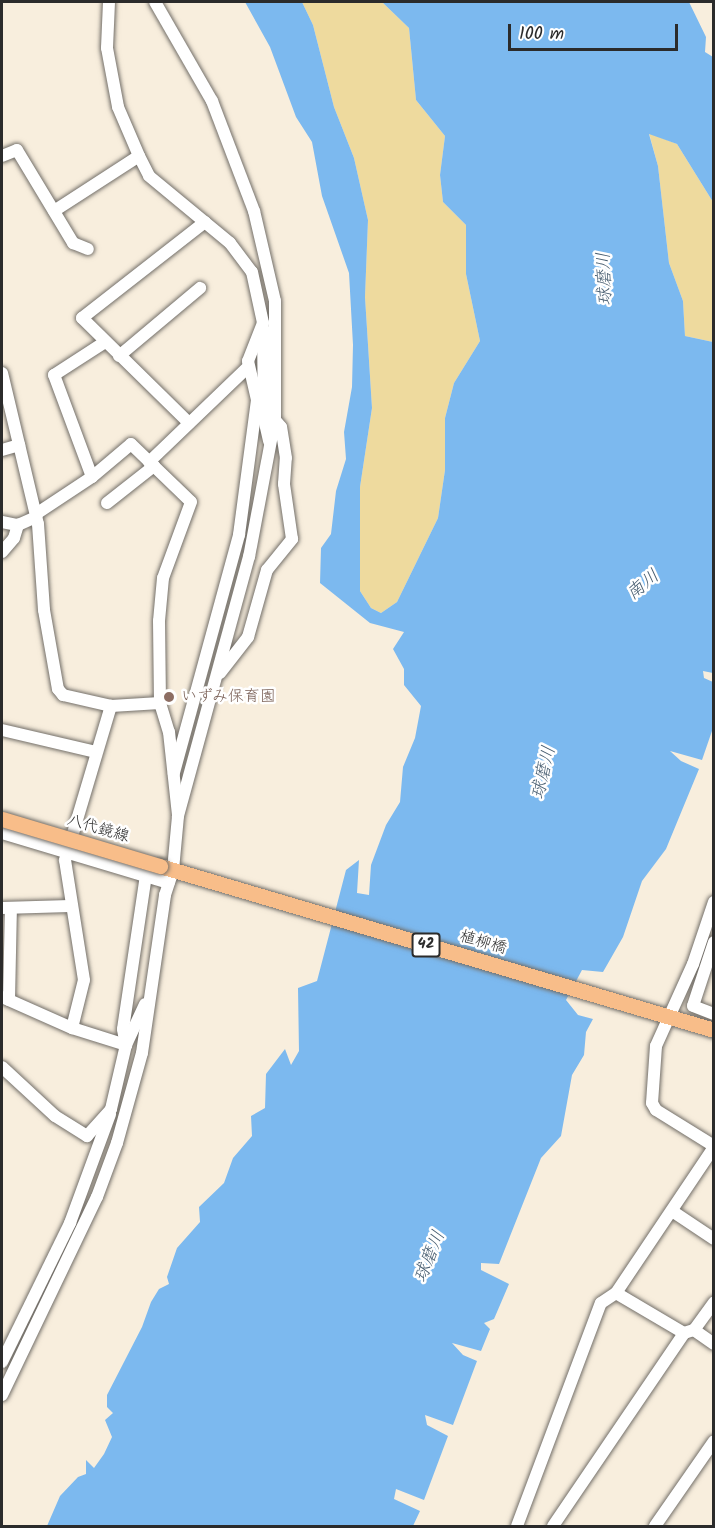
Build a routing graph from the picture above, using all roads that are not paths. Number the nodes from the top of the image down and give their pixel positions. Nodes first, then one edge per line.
1 (109, 2) edge
2 (155, 2) edge
3 (2, 156) edge
4 (140, 156) junction
5 (54, 212) junction
6 (205, 222) junction
7 (88, 249) dead end
8 (200, 288) dead end
9 (263, 323) junction
10 (105, 342) junction
11 (119, 356) junction
12 (248, 367) junction
13 (2, 373) edge
14 (257, 400) junction
15 (270, 419) junction
16 (189, 423) junction
17 (19, 445) junction
18 (2, 450) edge
19 (152, 464) junction
20 (92, 477) junction
21 (107, 503) dead end
22 (36, 515) junction
23 (2, 522) edge
24 (18, 525) junction
25 (2, 552) edge
26 (216, 678) junction
27 (160, 703) junction
28 (111, 706) junction
29 (2, 730) edge
30 (96, 752) junction
31 (174, 773) junction
32 (178, 816) junction
33 (2, 819) edge
34 (2, 833) edge
35 (67, 853) junction
36 (172, 873) junction
37 (146, 876) junction
38 (714, 902) edge
39 (70, 906) junction
40 (6, 908) edge
41 (714, 942) edge
42 (150, 992) junction
43 (5, 998) edge
44 (714, 1014) edge
45 (668, 1016) junction
46 (72, 1028) junction
47 (714, 1030) edge
48 (126, 1045) junction
49 (2, 1067) edge
50 (111, 1109) junction
51 (714, 1147) edge
52 (672, 1210) junction
53 (714, 1239) edge
54 (616, 1293) junction
55 (714, 1302) edge
56 (689, 1332) junction
57 (714, 1344) edge
58 (2, 1362) edge
59 (2, 1395) edge
60 (714, 1441) edge
61 (517, 1527) edge
62 (553, 1527) edge
63 (655, 1527) edge

1 - 4 street
2 - 15 street
3 - 5 street
4 - 5 street
4 - 6 street
5 - 7 street
6 - 9 street
6 - 10 street
8 - 11 street
9 - 12 street
9 - 15 street
10 - 11 street
10 - 20 street
11 - 16 street
12 - 14 street
12 - 16 street
13 - 17 street
14 - 15 street
14 - 31 street
15 - 26 street
15 - 26 street
16 - 19 street
17 - 18 street
17 - 22 street
19 - 20 street
19 - 21 street
19 - 27 street
20 - 22 street
22 - 24 street
22 - 28 street
23 - 24 street
24 - 25 street
26 - 32 street
27 - 28 street
27 - 31 street
28 - 30 street
29 - 30 street
30 - 35 street
31 - 32 street
32 - 36 street
33 - 36 main road, 八代鏡線 / 42, bridge
34 - 35 street
35 - 37 street
35 - 39 street
36 - 37 street
36 - 42 street
36 - 45 main road, 植柳橋 / 42
37 - 48 street
38 - 45 street
39 - 40 street
39 - 46 street
40 - 43 street
41 - 44 street
42 - 48 street
42 - 59 street
43 - 46 street
45 - 47 main road, 42
45 - 51 street
46 - 48 street
48 - 50 street
49 - 50 street
50 - 58 street
51 - 52 street
52 - 53 street
52 - 54 street
54 - 56 street
54 - 61 street
55 - 56 street
56 - 57 street
56 - 62 street
60 - 63 street

